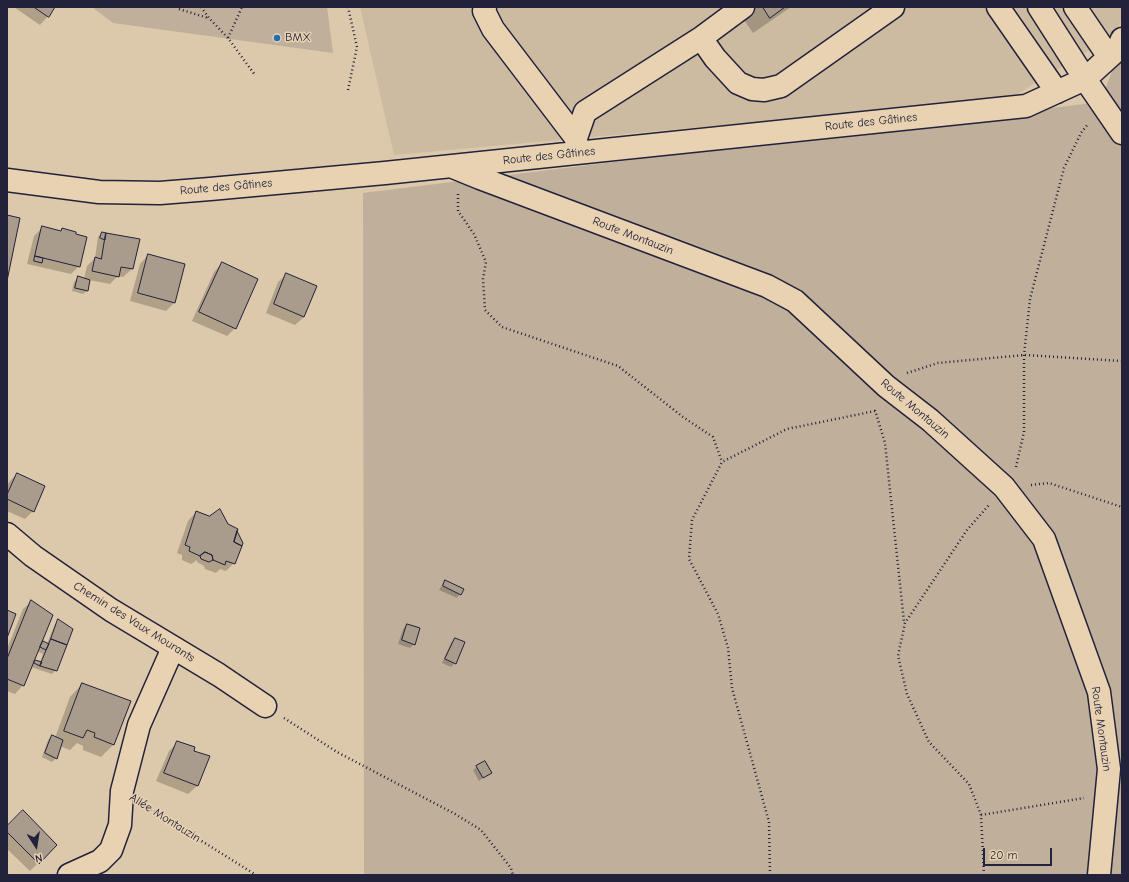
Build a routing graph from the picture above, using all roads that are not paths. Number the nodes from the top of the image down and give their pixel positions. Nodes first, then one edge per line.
1 (485, 7) edge
2 (743, 7) edge
3 (894, 7) edge
4 (998, 7) edge
5 (1039, 7) edge
6 (1075, 7) edge
7 (701, 38) junction
8 (1122, 39) edge
9 (1109, 57) junction
10 (1085, 80) junction
11 (1057, 92) junction
12 (1122, 133) edge
13 (577, 146) junction
14 (452, 166) junction
15 (7, 180) edge
16 (7, 534) edge
17 (173, 648) junction
18 (265, 706) road end
19 (69, 875) edge
20 (1099, 875) edge

1 - 13 street
2 - 7 street
3 - 7 street
4 - 11 street
5 - 10 street
6 - 9 street
7 - 13 street
8 - 9 street
9 - 10 street
10 - 11 street, Route des Gâtines
10 - 12 street
11 - 13 street, Route des Gâtines
13 - 14 street, Route des Gâtines
14 - 15 street, Route des Gâtines
14 - 20 street, Route Montauzin
16 - 17 street, Chemin des Vaux Mourants
17 - 18 street, Chemin des Vaux Mourants
17 - 19 street, Allée Montauzin

